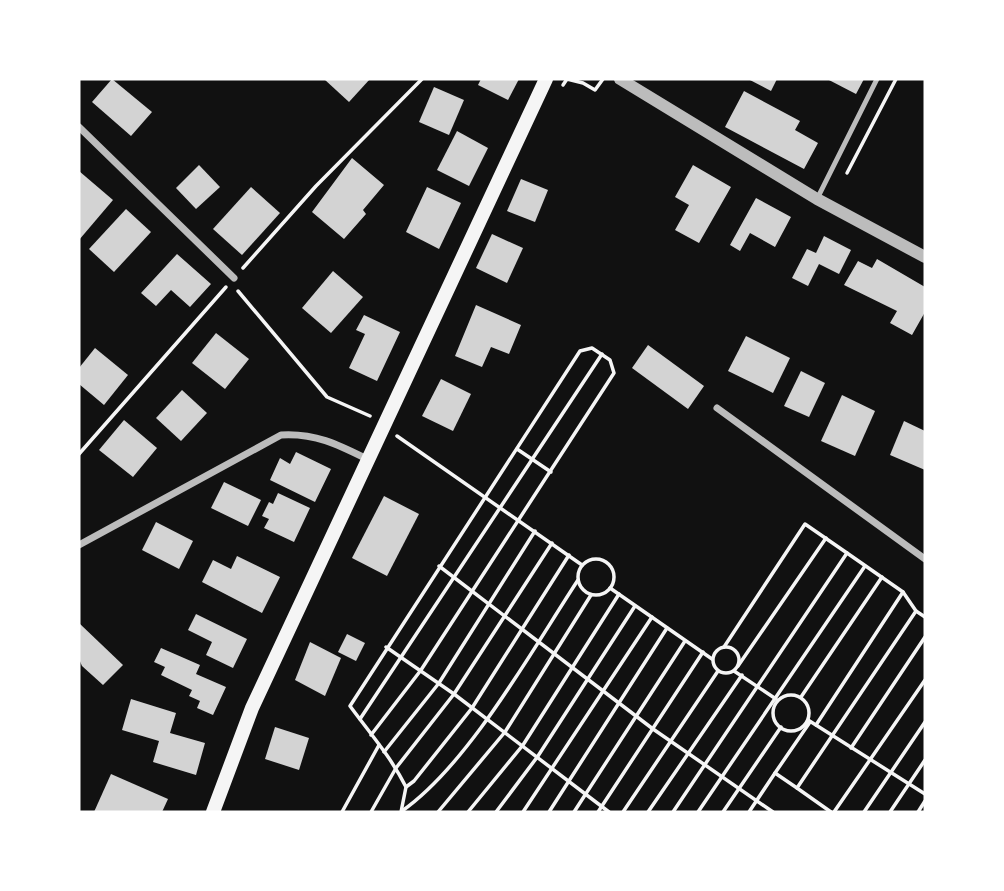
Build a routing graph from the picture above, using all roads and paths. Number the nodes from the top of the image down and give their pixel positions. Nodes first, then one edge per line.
1 (422, 79) edge
2 (545, 79) edge
3 (620, 79) edge
4 (877, 79) edge
5 (896, 79) edge
6 (79, 127) edge
7 (817, 199) junction
8 (830, 206) junction
9 (925, 257) edge
10 (234, 278) joint
11 (602, 354) junction
12 (717, 408) dead end
13 (385, 422) junction
14 (396, 435) dead end
15 (517, 449) junction
16 (79, 454) edge
17 (367, 459) junction
18 (533, 460) junction
19 (551, 472) junction
20 (486, 497) junction
21 (502, 508) junction
22 (520, 521) junction
23 (535, 531) junction
24 (826, 538) junction
25 (552, 543) junction
26 (79, 545) edge
27 (847, 553) junction
28 (569, 555) junction
29 (925, 559) edge
30 (582, 565) junction
31 (439, 566) junction
32 (865, 566) junction
33 (456, 577) junction
34 (882, 577) junction
35 (578, 580) junction
36 (610, 588) junction
37 (473, 591) junction
38 (903, 592) junction
39 (618, 594) junction
40 (591, 595) junction
41 (489, 603) junction
42 (635, 606) junction
43 (916, 611) junction
44 (506, 615) junction
45 (652, 617) junction
46 (925, 617) edge
47 (667, 628) junction
48 (521, 629) junction
49 (925, 637) edge
50 (538, 641) junction
51 (685, 641) junction
52 (385, 647) junction
53 (724, 647) junction
54 (703, 652) junction
55 (554, 653) junction
56 (403, 657) junction
57 (712, 659) junction
58 (572, 667) junction
59 (736, 668) junction
60 (421, 670) junction
61 (718, 671) junction
62 (742, 675) junction
63 (588, 679) junction
64 (925, 680) edge
65 (439, 683) junction
66 (757, 685) junction
67 (604, 691) junction
68 (454, 694) junction
69 (801, 697) junction
70 (777, 699) junction
71 (621, 704) junction
72 (472, 708) junction
73 (638, 716) junction
74 (360, 719) junction
75 (486, 719) junction
76 (809, 721) junction
77 (925, 722) edge
78 (816, 725) junction
79 (781, 727) junction
80 (653, 729) junction
81 (505, 732) junction
82 (371, 735) junction
83 (833, 736) junction
84 (670, 741) junction
85 (379, 745) junction
86 (523, 746) junction
87 (851, 748) junction
88 (384, 752) junction
89 (687, 753) junction
90 (538, 755) junction
91 (925, 760) edge
92 (871, 762) junction
93 (704, 765) junction
94 (396, 768) junction
95 (554, 769) junction
96 (775, 773) junction
97 (891, 773) junction
98 (722, 777) junction
99 (569, 781) junction
100 (909, 784) junction
101 (406, 787) junction
102 (797, 788) junction
103 (739, 789) junction
104 (586, 794) junction
105 (925, 794) edge
106 (757, 801) junction
107 (925, 801) edge
108 (602, 807) junction
109 (213, 812) edge
110 (342, 812) edge
111 (371, 812) edge
112 (402, 812) edge
113 (438, 812) edge
114 (468, 812) edge
115 (496, 812) edge
116 (523, 812) edge
117 (549, 812) edge
118 (574, 812) edge
119 (598, 812) edge
120 (609, 812) edge
121 (623, 812) edge
122 (648, 812) edge
123 (673, 812) edge
124 (698, 812) edge
125 (723, 812) edge
126 (749, 812) edge
127 (773, 812) edge
128 (833, 812) edge
129 (864, 812) edge
130 (890, 812) edge
131 (918, 812) edge

1 - 10 path
2 - 13 main road
3 - 7 street
4 - 7 lane
5 - 8 path
6 - 10 street
7 - 8 street
8 - 9 street
11 - 15 path
11 - 18 path
11 - 19 path
12 - 29 street
13 - 16 path
13 - 17 main road
14 - 20 path
15 - 18 path
15 - 20 path
17 - 26 street
17 - 109 main road
18 - 19 path
18 - 21 path
19 - 22 path
20 - 21 path
20 - 31 path
21 - 22 path
21 - 33 path
22 - 23 path
22 - 37 path
23 - 25 path
23 - 41 path
24 - 27 path
24 - 53 path
24 - 59 path
25 - 28 path
25 - 44 path
27 - 32 path
27 - 66 path
28 - 30 path
28 - 48 path
30 - 35 path
30 - 36 path
31 - 33 path
31 - 52 path
32 - 34 path
32 - 70 path
33 - 37 path
33 - 56 path
34 - 38 path
34 - 69 path
35 - 40 path
35 - 50 path
36 - 39 path
36 - 40 path
37 - 41 path
37 - 60 path
38 - 43 path
38 - 78 path
39 - 42 path
39 - 58 path
40 - 55 path
41 - 44 path
41 - 65 path
42 - 45 path
42 - 63 path
43 - 46 path
43 - 83 path
44 - 48 path
44 - 68 path
45 - 47 path
45 - 67 path
47 - 51 path
47 - 71 path
48 - 50 path
48 - 72 path
49 - 87 path
50 - 55 path
50 - 75 path
51 - 54 path
51 - 73 path
52 - 56 path
52 - 74 path
53 - 57 path
53 - 59 path
54 - 57 path
54 - 80 path
55 - 58 path
55 - 81 path
56 - 60 path
56 - 74 path
57 - 61 path
58 - 63 path
58 - 86 path
59 - 61 path
59 - 62 path
60 - 65 path
60 - 82 path
61 - 84 path
62 - 66 path
62 - 89 path
63 - 67 path
63 - 90 path
64 - 92 path
65 - 68 path
65 - 88 path
66 - 70 path
66 - 93 path
67 - 71 path
67 - 95 path
68 - 72 path
68 - 94 path
69 - 70 path
69 - 76 path
70 - 79 path
70 - 98 path
71 - 73 path
71 - 99 path
72 - 75 path
72 - 101 path
73 - 80 path
73 - 104 path
74 - 82 path
75 - 81 path
75 - 112 path
76 - 78 path
76 - 79 path
76 - 96 path
77 - 97 path
78 - 83 path
79 - 103 path
80 - 84 path
80 - 108 path
81 - 86 path
81 - 113 path
82 - 85 path
83 - 87 path
83 - 102 path
84 - 89 path
84 - 121 path
85 - 88 path
85 - 110 path
86 - 90 path
86 - 114 path
87 - 92 path
88 - 94 path
89 - 93 path
89 - 122 path
90 - 95 path
90 - 115 path
91 - 100 path
92 - 97 path
92 - 128 path
93 - 98 path
93 - 123 path
94 - 101 path
94 - 111 path
95 - 99 path
95 - 116 path
96 - 102 path
96 - 106 path
97 - 100 path
97 - 129 path
98 - 103 path
98 - 124 path
99 - 104 path
99 - 117 path
100 - 105 path
100 - 130 path
101 - 112 path
102 - 128 path
103 - 106 path
103 - 125 path
104 - 108 path
104 - 118 path
106 - 126 path
106 - 127 path
107 - 131 path
108 - 119 path
108 - 120 path

